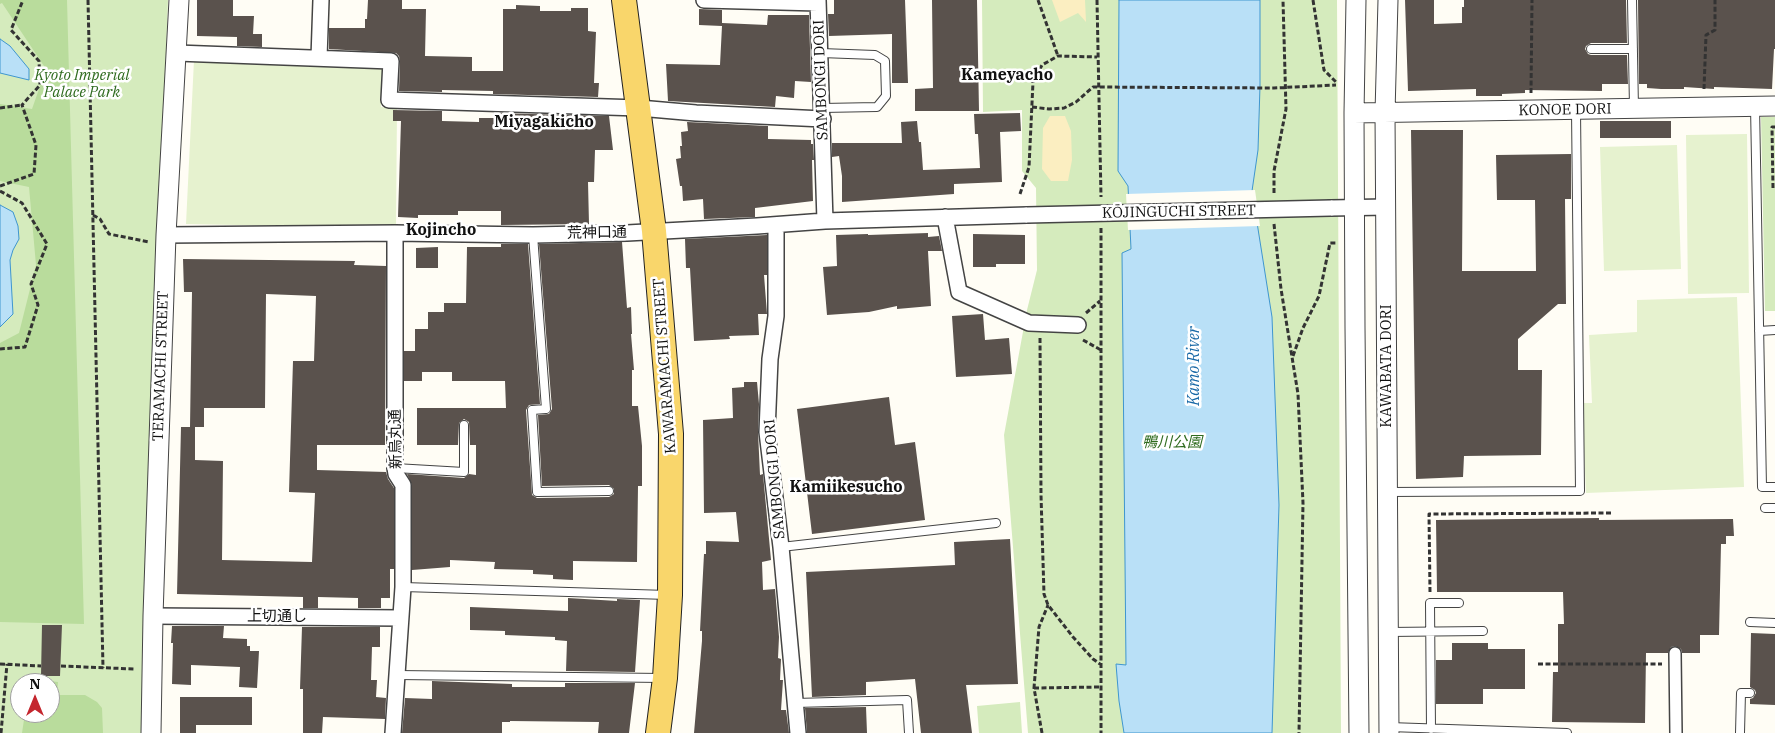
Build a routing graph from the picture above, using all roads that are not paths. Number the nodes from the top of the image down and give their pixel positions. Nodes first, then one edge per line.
1 (179, 0) edge
2 (321, 0) edge
3 (624, 0) edge
4 (704, 0) edge
5 (1356, 0) edge
6 (1388, 0) edge
7 (1632, 0) edge
8 (818, 2) edge
9 (1591, 49) dead end
10 (1633, 49) junction
11 (177, 53) junction
12 (820, 53) junction
13 (319, 58) junction
14 (1775, 104) edge
15 (1755, 106) junction
16 (639, 108) junction
17 (1634, 108) junction
18 (1576, 110) junction
19 (822, 113) junction
20 (1354, 113) junction
21 (1385, 113) junction
22 (1386, 207) junction
23 (1355, 208) junction
24 (1027, 216) joint
25 (945, 217) junction
26 (825, 221) junction
27 (776, 225) junction
28 (654, 231) junction
29 (395, 233) junction
30 (533, 235) junction
31 (159, 239) junction
32 (1078, 325) dead end
33 (1775, 330) edge
34 (1759, 331) junction
35 (464, 425) dead end
36 (395, 468) junction
37 (1775, 487) edge
38 (609, 491) dead end
39 (1387, 492) junction
40 (1764, 508) dead end
41 (1775, 508) edge
42 (996, 523) dead end
43 (781, 548) junction
44 (403, 587) junction
45 (670, 595) junction
46 (1459, 603) dead end
47 (153, 616) junction
48 (400, 618) junction
49 (1750, 622) dead end
50 (1775, 623) edge
51 (1388, 632) junction
52 (1430, 632) junction
53 (1483, 632) dead end
54 (1675, 658) road end
55 (397, 674) junction
56 (665, 678) junction
57 (1750, 694) dead end
58 (795, 703) junction
59 (1431, 729) junction
60 (1389, 730) edge
61 (151, 733) edge
62 (393, 733) edge
63 (658, 733) edge
64 (798, 733) edge
65 (909, 733) edge
66 (1358, 733) edge
67 (1567, 733) edge
68 (1676, 733) edge
69 (1740, 733) edge

1 - 11 street, TERAMACHI STREET
2 - 13 street
3 - 16 main road, KAWARAMACHI STREET
4 - 8 street
5 - 20 street, KAWABATA DORI
6 - 21 street, KAWABATA DORI
7 - 10 lane
8 - 12 street, SAMBONGI DORI
9 - 10 lane
10 - 17 lane
11 - 13 street
11 - 31 street, TERAMACHI STREET
12 - 19 street, SAMBONGI DORI
12 - 19 lane
13 - 16 street
14 - 15 street, KONOE DORI
15 - 17 street, KONOE DORI
15 - 34 lane
16 - 19 street
16 - 28 main road, KAWARAMACHI STREET
17 - 18 street, KONOE DORI
18 - 21 street, KONOE DORI
18 - 39 lane
19 - 26 street, SAMBONGI DORI
20 - 21 street, KONOE DORI
20 - 23 street, KAWABATA DORI
21 - 22 street, KAWABATA DORI
22 - 23 street
22 - 39 street, KAWABATA DORI
23 - 24 street, KŌJINGUCHI STREET, bridge
23 - 66 street, KAWABATA DORI
24 - 25 street, 荒神口通
25 - 26 street, 荒神口通
25 - 32 street
26 - 27 street, 荒神口通
27 - 28 street, 荒神口通
27 - 43 street, SAMBONGI DORI
28 - 30 street, 荒神口通
28 - 45 main road, KAWARAMACHI STREET
29 - 30 street, 荒神口通
29 - 31 street, 荒神口通
29 - 36 street, 新烏丸通
30 - 38 lane
31 - 47 street, TERAMACHI STREET
33 - 34 lane
34 - 37 lane
35 - 36 lane
36 - 44 street, 新烏丸通
39 - 51 street, KAWABATA DORI
40 - 41 lane
42 - 43 lane
43 - 58 street, SAMBONGI DORI
44 - 45 lane
44 - 48 street, 新烏丸通
45 - 56 main road, KAWARAMACHI STREET
46 - 52 lane
47 - 48 street, 上切通し
47 - 61 street, TERAMACHI STREET
48 - 55 street, 新烏丸通
49 - 50 lane
51 - 52 lane
51 - 60 street, KAWABATA DORI
52 - 53 lane
52 - 59 lane
54 - 68 street
55 - 56 lane
55 - 62 street, 新烏丸通
56 - 63 main road, KAWARAMACHI STREET
57 - 69 lane
58 - 64 street, SAMBONGI DORI
58 - 65 lane
59 - 60 lane
59 - 67 lane

